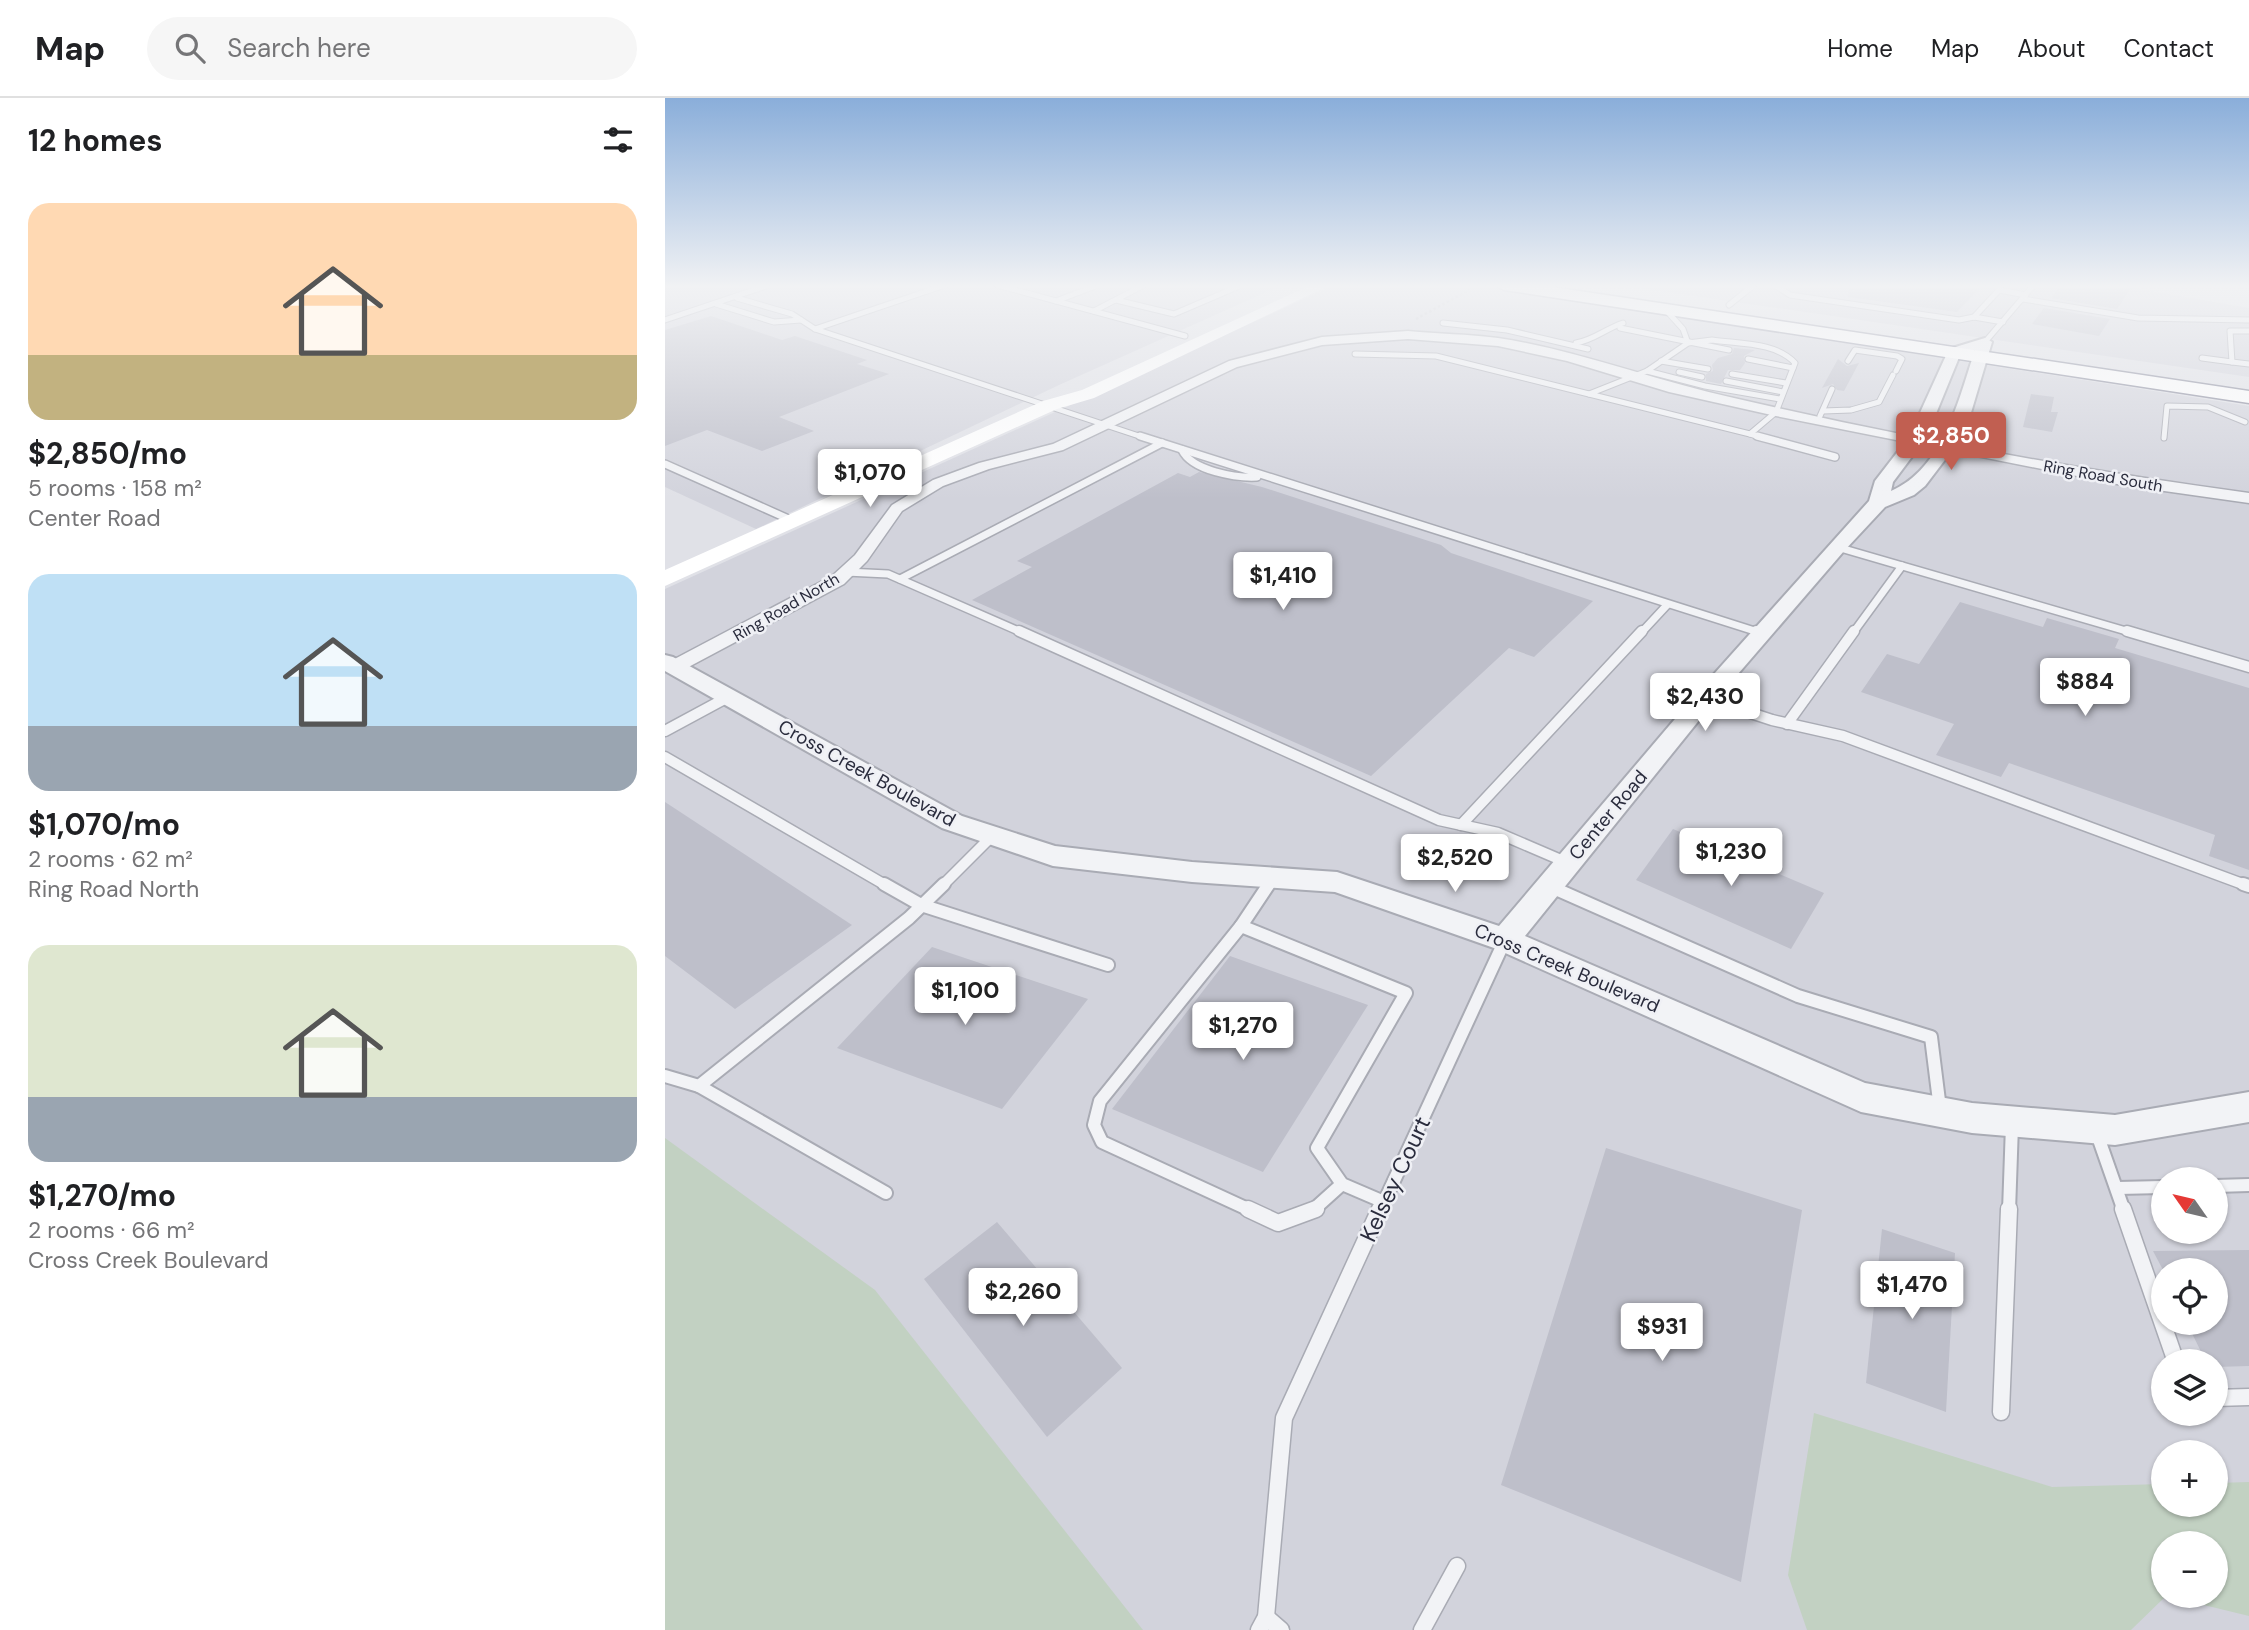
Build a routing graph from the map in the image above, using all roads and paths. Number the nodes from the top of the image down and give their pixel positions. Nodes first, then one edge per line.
1 (900, 356) edge
2 (1141, 356) edge
3 (1170, 356) edge
4 (1257, 356) edge
5 (1438, 356) edge
6 (1554, 356) edge
7 (1668, 356) edge
8 (1783, 356) edge
9 (1851, 356) edge
10 (1897, 356) edge
11 (1952, 356) edge
12 (1982, 356) edge
13 (2025, 356) edge
14 (2046, 356) edge
15 (2232, 356) edge
16 (1750, 357) dead end
17 (2202, 358) dead end
18 (1661, 361) junction
19 (1848, 361) dead end
20 (2232, 362) junction
21 (1793, 364) junction
22 (2249, 364) edge
23 (1650, 369) junction
24 (1708, 369) dead end
25 (1733, 374) dead end
26 (1634, 377) junction
27 (1702, 377) dead end
28 (1726, 381) dead end
29 (2249, 381) edge
30 (1786, 383) junction
31 (1832, 389) dead end
32 (1783, 391) junction
33 (1589, 394) junction
34 (2249, 397) edge
35 (1050, 405) junction
36 (1778, 405) junction
37 (1821, 415) junction
38 (2245, 422) dead end
39 (1106, 424) junction
40 (1750, 434) junction
41 (1917, 438) junction
42 (2164, 439) dead end
43 (1162, 443) junction
44 (1948, 444) junction
45 (1835, 457) dead end
46 (665, 464) edge
47 (2249, 498) edge
48 (1878, 503) junction
49 (793, 521) junction
50 (1837, 547) junction
51 (1902, 566) junction
52 (846, 572) junction
53 (665, 579) edge
54 (900, 579) junction
55 (1667, 605) junction
56 (1761, 633) junction
57 (670, 664) edge
58 (2249, 667) edge
59 (728, 697) junction
60 (1705, 698) junction
61 (1787, 724) junction
62 (665, 731) edge
63 (665, 757) edge
64 (1461, 825) junction
65 (993, 835) junction
66 (1568, 863) junction
67 (1273, 878) junction
68 (1549, 886) junction
69 (2249, 886) edge
70 (921, 905) junction
71 (1241, 926) junction
72 (1505, 940) junction
73 (1108, 965) dead end
74 (665, 1076) edge
75 (699, 1086) junction
76 (2249, 1107) edge
77 (1940, 1112) junction
78 (2013, 1122) junction
79 (2095, 1129) junction
80 (1342, 1184) junction
81 (2249, 1185) edge
82 (2228, 1186) edge
83 (2151, 1187) edge
84 (2117, 1188) junction
85 (886, 1193) dead end
86 (1384, 1202) junction
87 (2172, 1349) edge
88 (2249, 1397) edge
89 (2228, 1398) edge
90 (2001, 1412) dead end
91 (1457, 1566) dead end
92 (1262, 1623) edge
93 (1281, 1630) edge
94 (1422, 1630) edge

1 - 35 lane
2 - 35 main road
3 - 35 main road
4 - 39 street, Ring Road North
5 - 33 lane
6 - 26 street, Ring Road North
7 - 18 lane
8 - 21 lane
9 - 19 lane
10 - 37 lane
11 - 41 street, Center Road
12 - 44 street, Center Road
13 - 34 highway
14 - 29 highway
15 - 20 lane
16 - 21 lane
17 - 20 lane
18 - 23 lane
18 - 24 lane
20 - 22 lane
21 - 30 lane
23 - 26 lane
23 - 27 lane
23 - 36 lane
25 - 30 lane
26 - 33 lane
26 - 36 street, Ring Road North
28 - 32 lane
30 - 32 lane
31 - 37 lane
32 - 36 lane
33 - 40 lane
35 - 39 lane
35 - 49 main road
36 - 37 street, Ring Road North
36 - 40 lane
37 - 41 street, Ring Road North
38 - 42 lane
39 - 43 lane
39 - 52 street, Ring Road North
40 - 45 lane
41 - 44 street, Ring Road South
41 - 48 street, Center Road
43 - 54 lane
43 - 55 lane
44 - 47 street, Ring Road South
44 - 48 street, Center Road
46 - 49 lane
48 - 50 street, Center Road
49 - 53 main road
50 - 51 lane
50 - 56 street, Center Road
51 - 58 lane
51 - 61 lane
52 - 54 lane
52 - 57 street, Ring Road North
54 - 64 lane
55 - 56 lane
55 - 64 lane
56 - 60 street, Center Road
57 - 59 street, Cross Creek Boulevard
59 - 62 lane
59 - 65 street, Cross Creek Boulevard
60 - 61 lane
60 - 66 street, Center Road
61 - 69 lane
63 - 70 lane
64 - 66 lane
65 - 67 street, Cross Creek Boulevard
65 - 70 lane
66 - 68 street, Center Road
67 - 71 lane
67 - 72 street, Cross Creek Boulevard
68 - 72 street, Center Road
68 - 77 lane
70 - 73 lane
70 - 75 lane
71 - 80 lane
71 - 80 lane
72 - 77 street, Cross Creek Boulevard
72 - 86 lane, Kelsey Court
74 - 75 lane
75 - 85 lane
76 - 79 street, Cross Creek Boulevard
77 - 78 street, Cross Creek Boulevard
78 - 79 street, Cross Creek Boulevard
78 - 90 lane
79 - 84 lane
80 - 86 lane
81 - 82 lane
83 - 84 lane
84 - 87 lane
86 - 92 lane, Kelsey Court
88 - 89 lane
91 - 94 lane
92 - 93 lane

